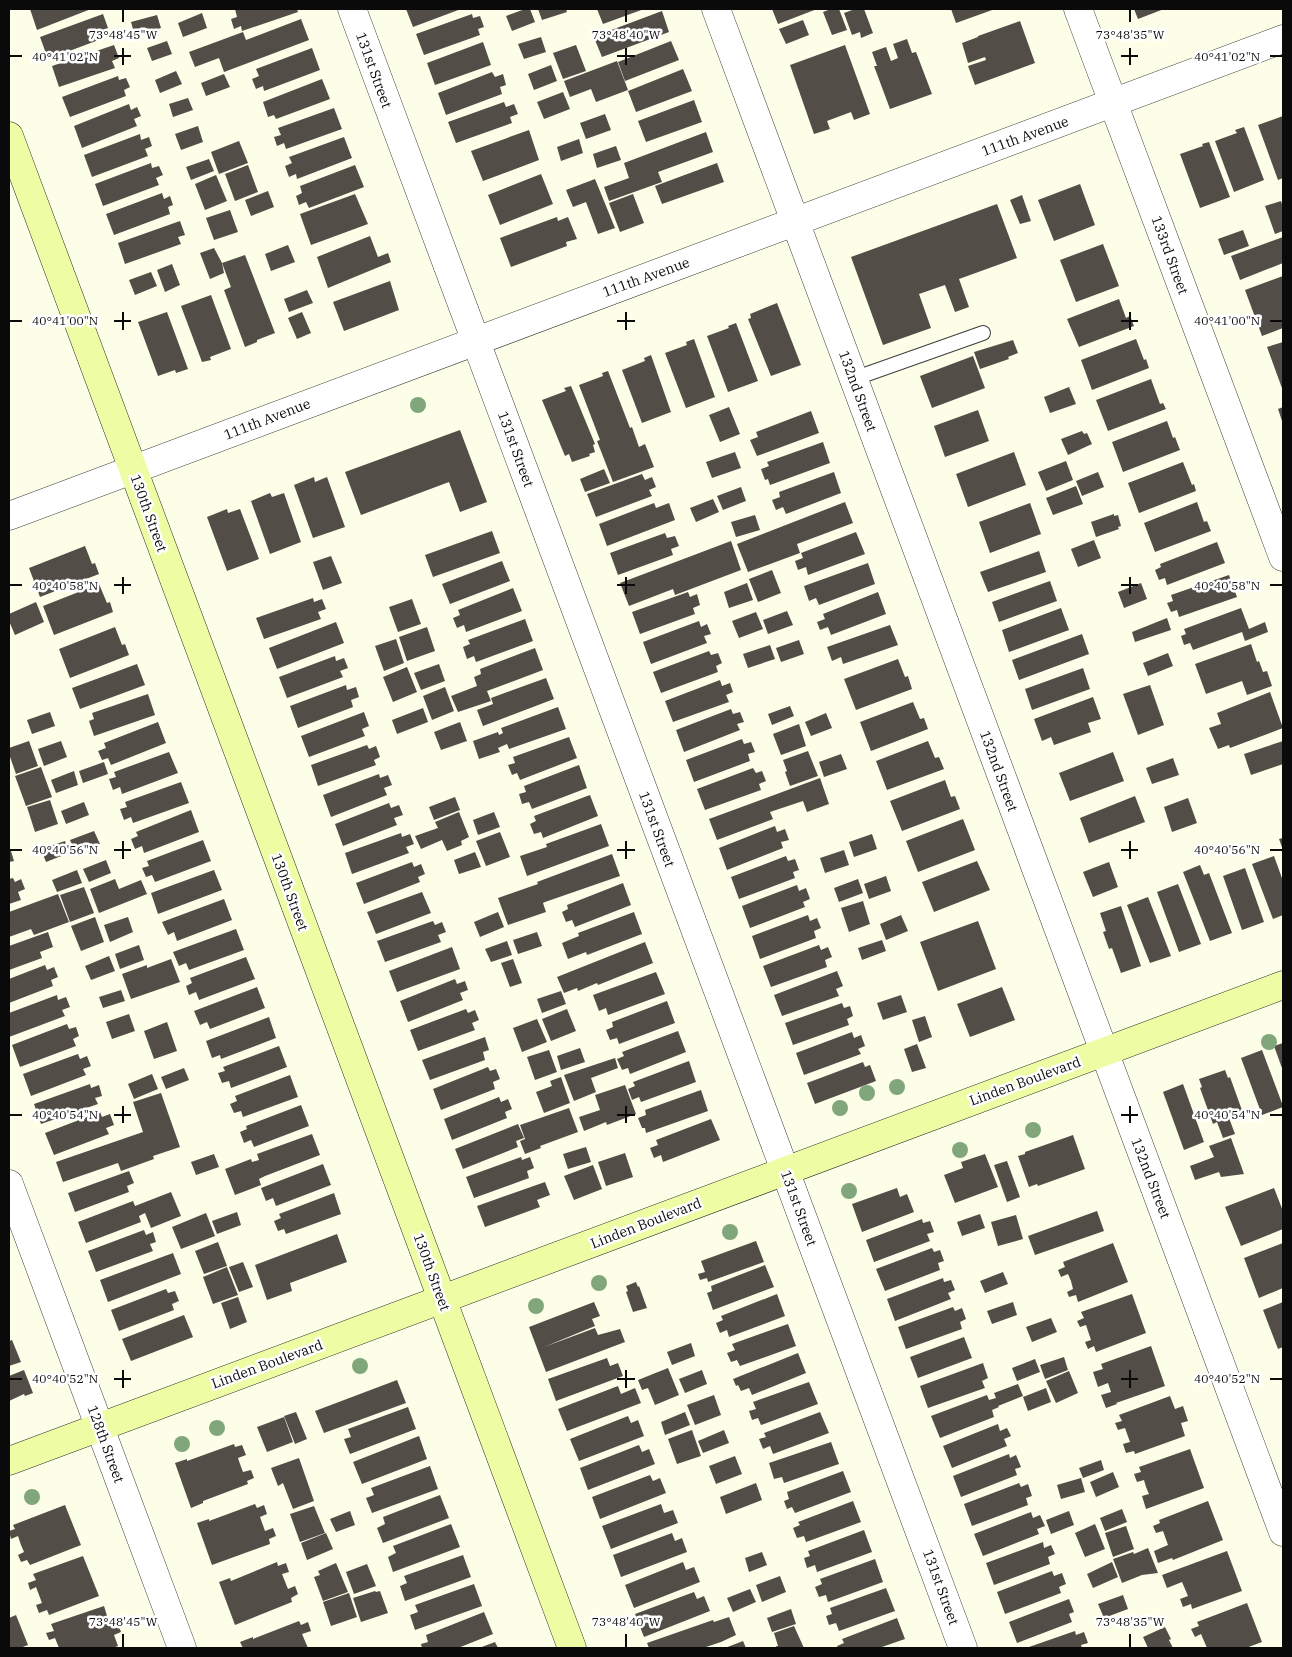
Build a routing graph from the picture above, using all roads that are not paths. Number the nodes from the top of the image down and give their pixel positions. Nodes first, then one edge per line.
1 (352, 9) edge
2 (716, 9) edge
3 (1078, 9) edge
4 (1283, 39) edge
5 (1113, 103) junction
6 (9, 136) edge
7 (795, 222) junction
8 (983, 333) dead end
9 (475, 341) junction
10 (853, 379) junction
11 (133, 469) junction
12 (9, 516) edge
13 (1283, 557) edge
14 (1283, 985) edge
15 (1104, 1052) junction
16 (785, 1170) junction
17 (9, 1184) edge
18 (442, 1299) junction
19 (99, 1427) junction
20 (9, 1461) edge
21 (1283, 1532) edge
22 (182, 1648) edge
23 (572, 1648) edge
24 (963, 1648) edge

1 - 9 street, 131st Street
2 - 7 street, 132nd Street
3 - 5 street, 133rd Street
4 - 5 street, 111th Avenue
5 - 7 street, 111th Avenue
5 - 13 street, 133rd Street
6 - 11 street, 130th Street
7 - 9 street, 111th Avenue
7 - 10 street, 132nd Street
8 - 10 lane
9 - 11 street, 111th Avenue
9 - 16 street, 131st Street
10 - 15 street, 132nd Street
11 - 12 street, 111th Avenue
11 - 18 street, 130th Street
14 - 15 street, Linden Boulevard
15 - 16 street, Linden Boulevard
15 - 21 street, 132nd Street
16 - 18 street, Linden Boulevard
16 - 24 street, 131st Street
17 - 19 street, 128th Street
18 - 19 street, Linden Boulevard
18 - 23 street, 130th Street
19 - 20 street, Linden Boulevard
19 - 22 street, 128th Street

